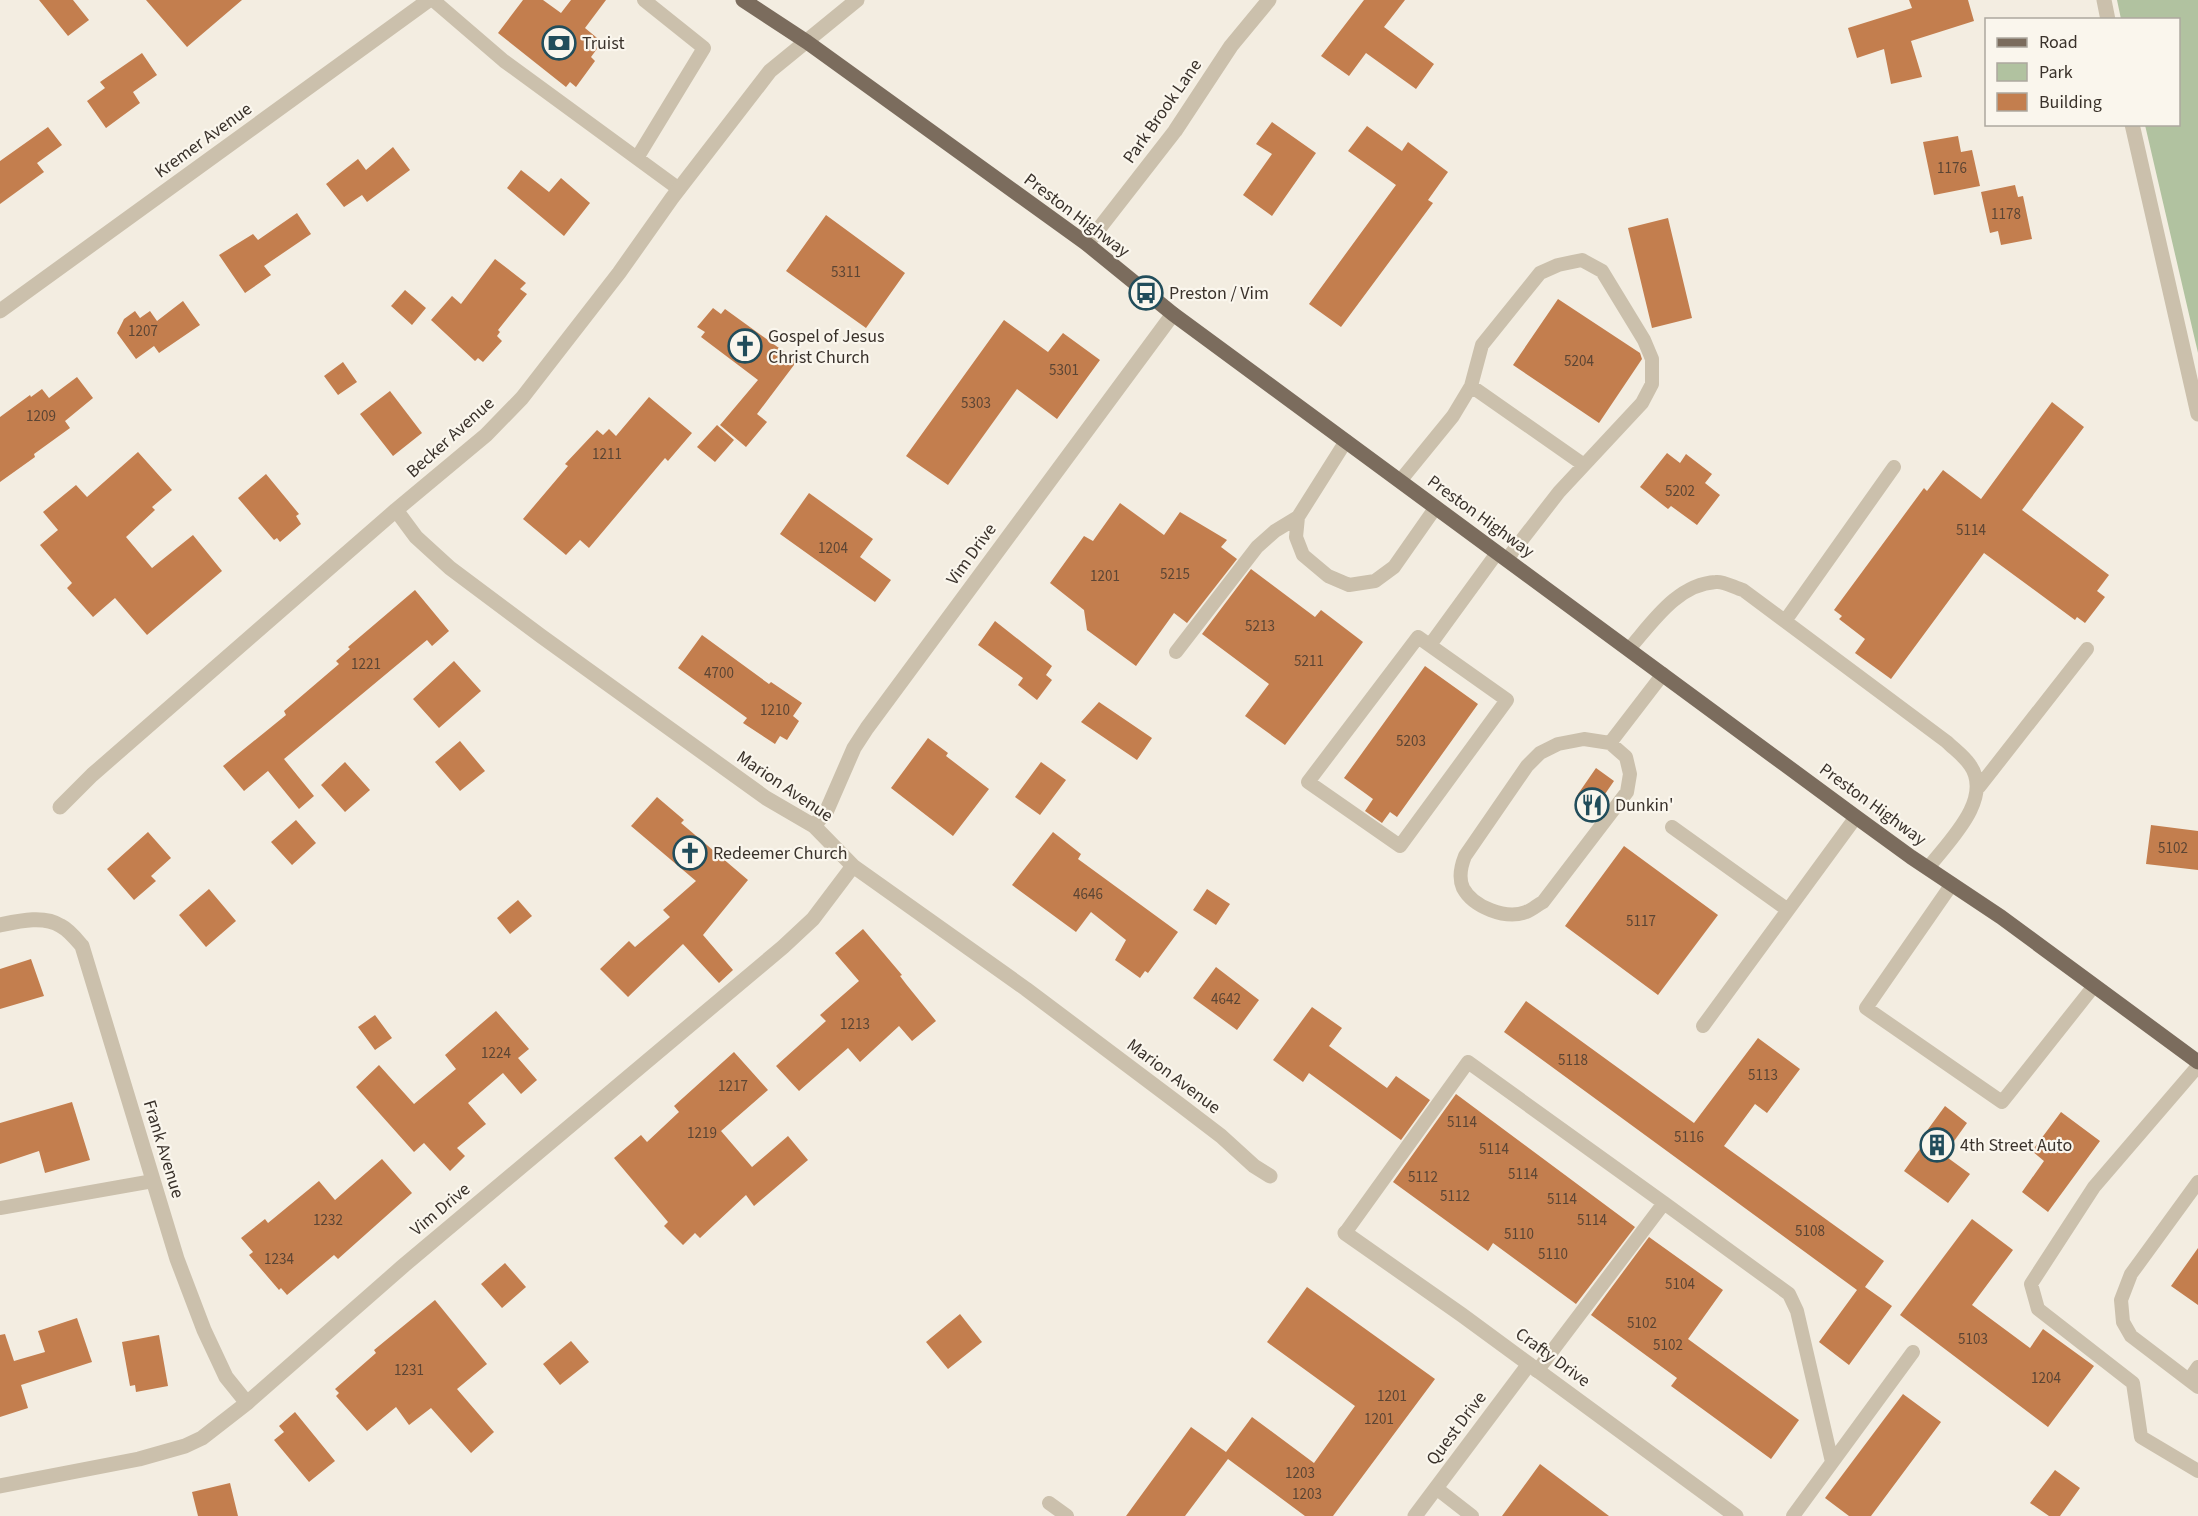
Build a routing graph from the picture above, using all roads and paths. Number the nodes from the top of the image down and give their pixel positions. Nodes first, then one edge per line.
1 (431, 0) edge
2 (644, 0) edge
3 (743, 0) edge
4 (857, 0) edge
5 (1269, 0) edge
6 (2104, 0) edge
7 (2108, 18) edge
8 (807, 42) junction
9 (2132, 126) edge
10 (637, 158) junction
11 (679, 189) junction
12 (1087, 244) junction
13 (0, 311) edge
14 (1173, 314) junction
15 (1471, 386) junction
16 (2198, 414) edge
17 (1346, 441) junction
18 (1584, 465) junction
19 (1894, 467) dead end
20 (1400, 481) junction
21 (1436, 507) junction
22 (396, 510) junction
23 (1298, 517) junction
24 (1502, 556) junction
25 (1785, 621) junction
26 (1430, 645) junction
27 (1629, 649) junction
28 (2087, 649) dead end
29 (1176, 652) dead end
30 (1663, 674) junction
31 (1610, 743) junction
32 (1978, 787) junction
33 (60, 807) dead end
34 (1856, 816) junction
35 (814, 826) junction
36 (1672, 827) dead end
37 (853, 866) junction
38 (1928, 868) junction
39 (1952, 884) junction
40 (1788, 910) junction
41 (0, 925) edge
42 (2094, 986) junction
43 (1703, 1026) dead end
44 (2198, 1064) edge
45 (1270, 1176) dead end
46 (153, 1180) junction
47 (2198, 1182) edge
48 (1664, 1203) junction
49 (0, 1208) edge
50 (1345, 1233) joint
51 (1913, 1352) dead end
52 (2198, 1367) edge
53 (1533, 1368) junction
54 (2193, 1384) edge
55 (247, 1403) junction
56 (1832, 1462) junction
57 (2198, 1471) edge
58 (0, 1486) edge
59 (1436, 1488) junction
60 (1049, 1503) dead end
61 (1067, 1516) edge
62 (1415, 1516) edge
63 (1472, 1516) edge
64 (1736, 1516) edge
65 (1793, 1516) edge

1 - 10 lane
1 - 13 street, Kremer Avenue
2 - 10 lane
3 - 8 main road, Preston Highway
4 - 8 street, Becker Avenue
5 - 12 street, Park Brook Lane
6 - 7 street
8 - 11 street, Becker Avenue
8 - 12 main road, Preston Highway
9 - 16 street
10 - 11 lane
11 - 22 street, Becker Avenue
12 - 14 main road, Preston Highway
14 - 17 main road, Preston Highway
14 - 35 street, Vim Drive
15 - 18 lane
15 - 18 lane
15 - 20 lane
17 - 20 main road, Preston Highway
17 - 23 lane
18 - 24 lane
19 - 25 lane
20 - 21 main road, Preston Highway
21 - 23 lane
21 - 24 main road, Preston Highway
22 - 33 street, Becker Avenue
22 - 35 street, Marion Avenue
23 - 29 lane
24 - 26 lane
24 - 27 main road, Preston Highway
25 - 27 lane
25 - 32 lane
26 - 26 lane
27 - 30 main road, Preston Highway
28 - 32 lane
30 - 31 lane
30 - 34 main road, Preston Highway
31 - 31 lane
32 - 38 lane
34 - 38 main road, Preston Highway
34 - 40 lane
35 - 37 street, Marion Avenue
36 - 40 lane
37 - 45 street, Marion Avenue
37 - 55 street, Vim Drive
38 - 39 main road, Preston Highway
39 - 42 main road, Preston Highway
39 - 42 lane
40 - 43 lane
41 - 46 street, Frank Avenue
42 - 44 main road, Preston Highway
44 - 57 lane
46 - 49 lane
46 - 55 street, Frank Avenue
47 - 54 lane
48 - 50 lane
48 - 53 lane
48 - 56 lane
50 - 53 street, Crafty Drive
51 - 56 lane
52 - 54 lane
53 - 59 street, Quest Drive
53 - 64 street, Crafty Drive
55 - 58 street, Vim Drive
56 - 65 lane
59 - 62 street, Quest Drive
59 - 63 lane
60 - 61 lane

